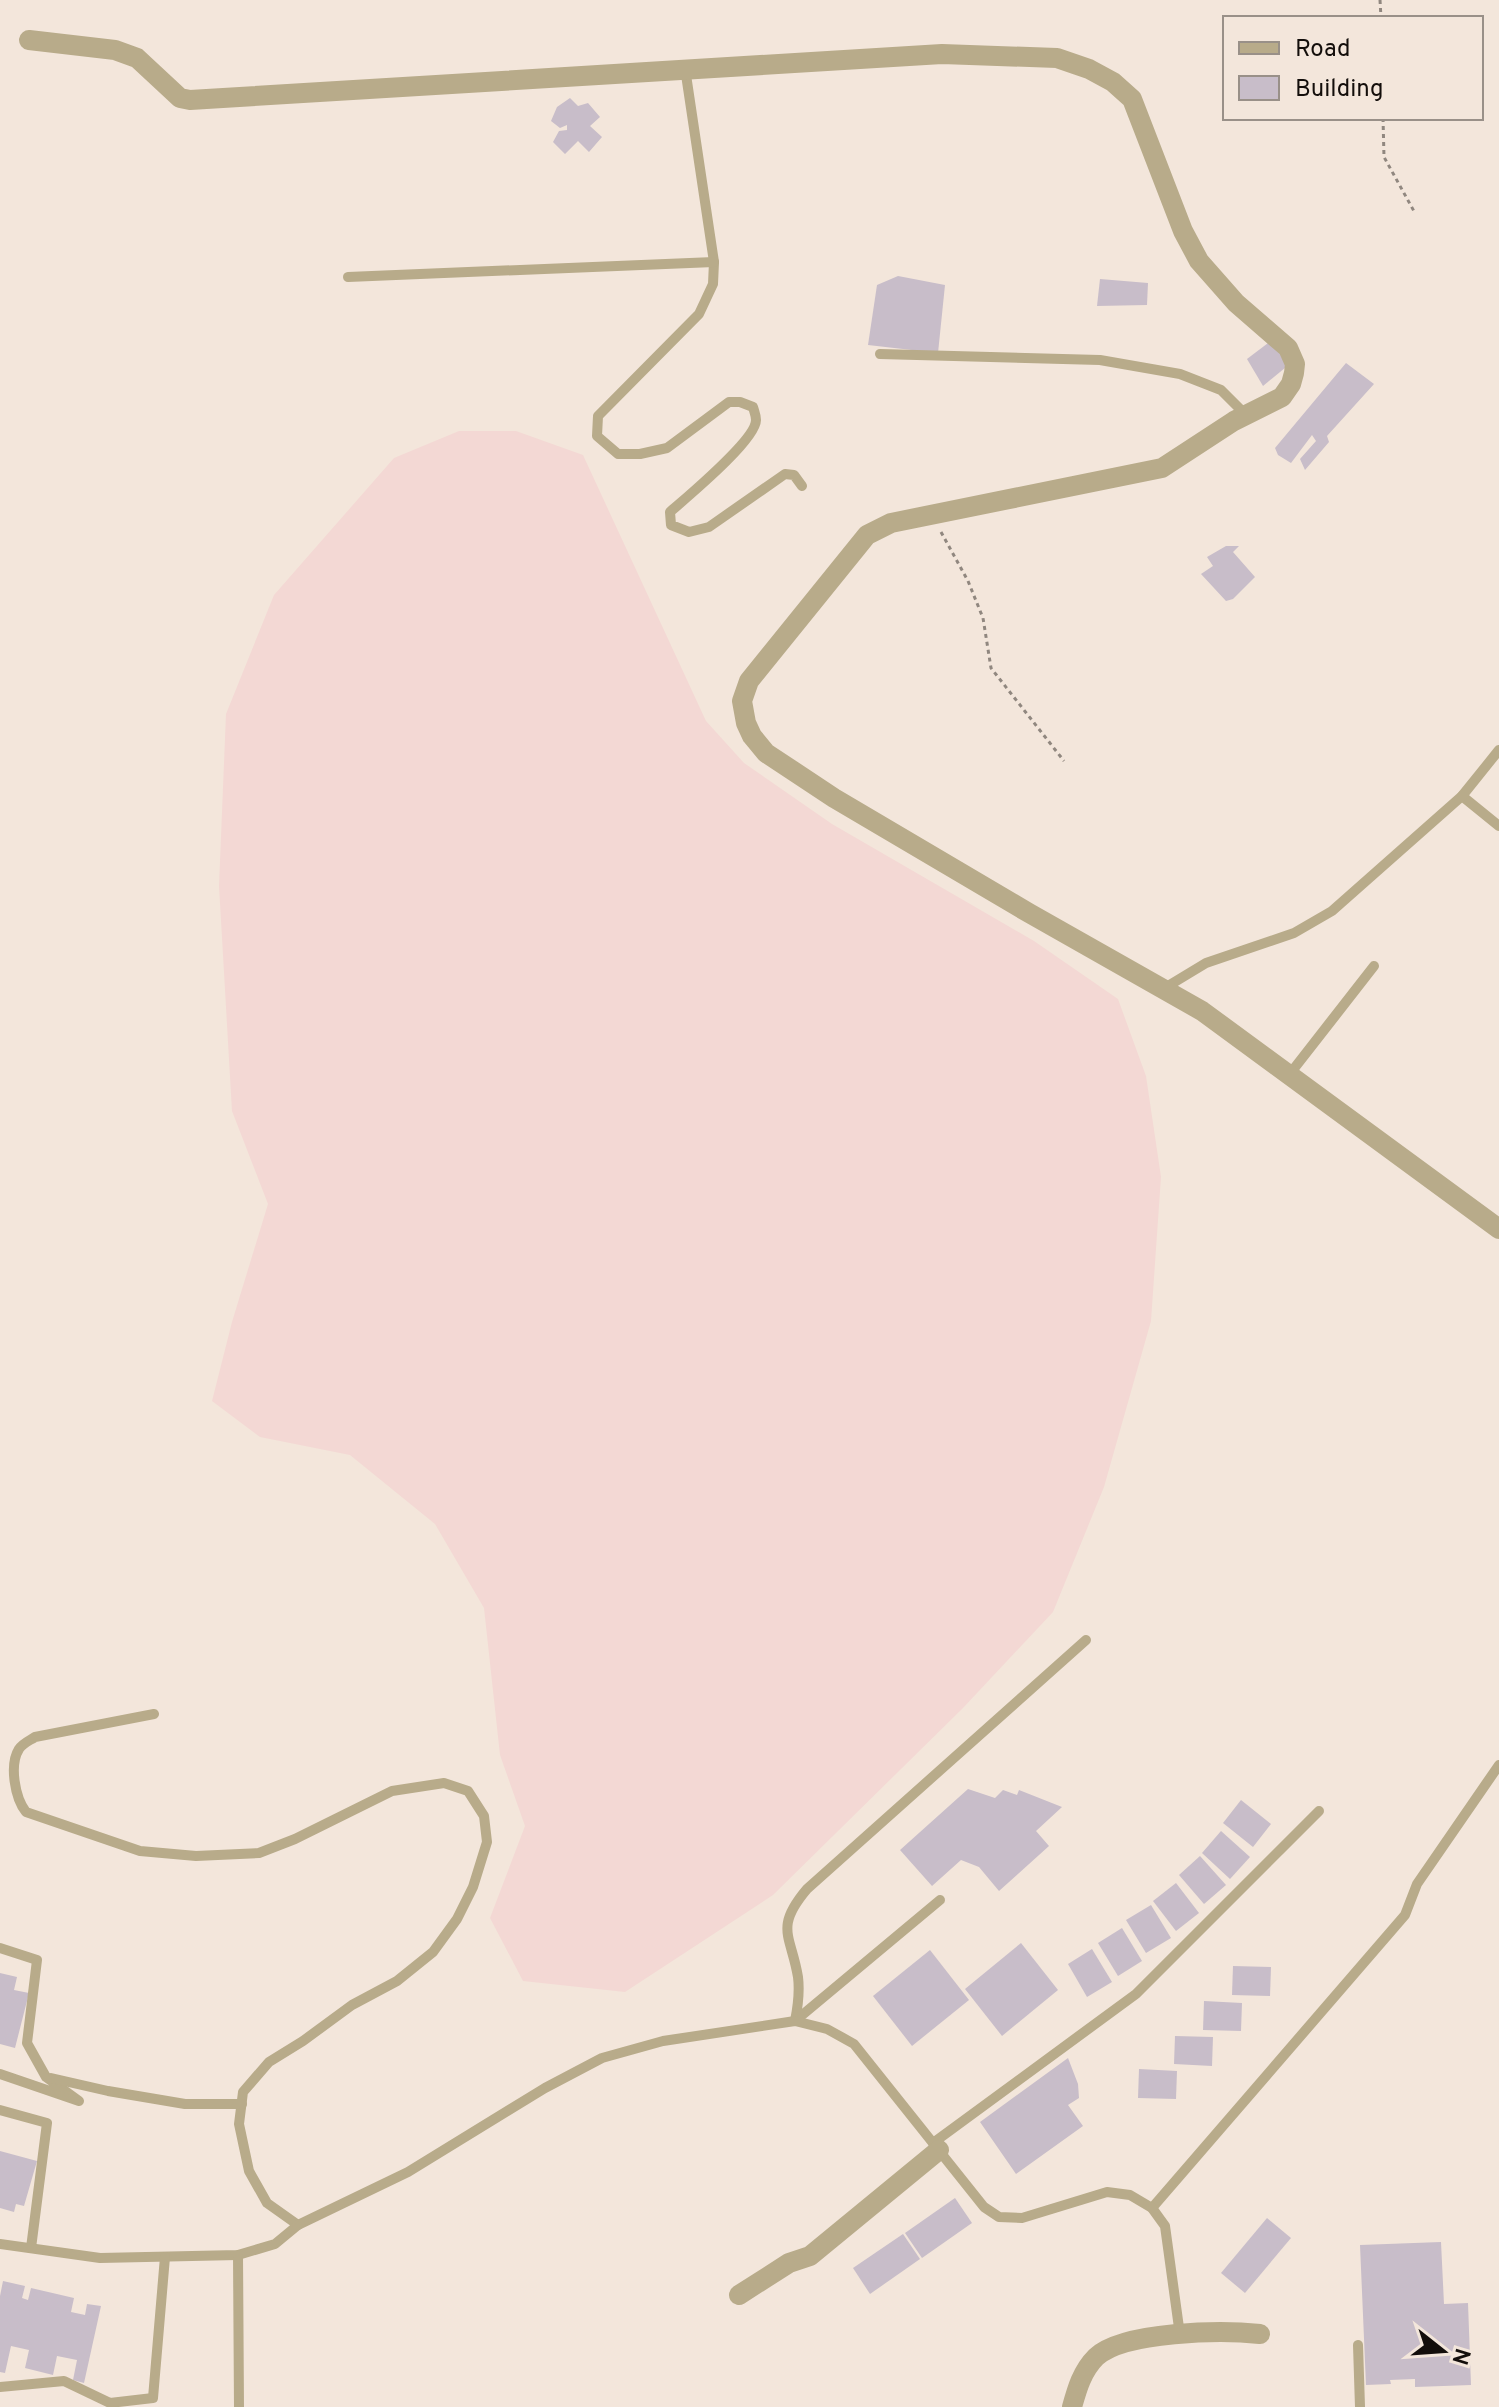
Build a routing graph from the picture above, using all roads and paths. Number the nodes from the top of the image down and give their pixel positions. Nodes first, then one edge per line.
1 (29, 40) dead end
2 (685, 68) junction
3 (1383, 120) edge
4 (1415, 213) dead end
5 (714, 262) junction
6 (348, 277) dead end
7 (880, 354) dead end
8 (1246, 415) junction
9 (802, 486) dead end
10 (931, 515) junction
11 (1499, 750) edge
12 (1064, 761) dead end
13 (1462, 796) junction
14 (1499, 826) edge
15 (1374, 966) dead end
16 (1162, 990) junction
17 (1289, 1075) junction
18 (1499, 1229) edge
19 (1086, 1640) dead end
20 (154, 1714) dead end
21 (1499, 1765) edge
22 (1319, 1811) dead end
23 (940, 1900) dead end
24 (0, 1948) edge
25 (795, 2021) junction
26 (0, 2074) edge
27 (46, 2077) junction
28 (242, 2104) junction
29 (0, 2110) edge
30 (936, 2147) junction
31 (1152, 2208) junction
32 (298, 2225) junction
33 (0, 2244) edge
34 (31, 2248) junction
35 (238, 2255) junction
36 (165, 2257) junction
37 (739, 2295) dead end
38 (1260, 2334) dead end
39 (1180, 2335) junction
40 (1358, 2345) dead end
41 (0, 2387) edge
42 (239, 2407) edge
43 (1072, 2407) edge
44 (1360, 2407) edge

1 - 2 street
2 - 5 lane
2 - 8 street
3 - 4 path
5 - 6 lane
5 - 9 lane
7 - 8 lane
8 - 10 street
10 - 12 path
10 - 16 street
11 - 13 lane
13 - 14 lane
13 - 16 lane
15 - 17 lane
16 - 17 street
17 - 18 street
19 - 25 lane
20 - 28 lane
21 - 31 lane
22 - 30 lane
23 - 25 lane
24 - 27 lane
25 - 30 lane
25 - 32 lane
26 - 27 lane
27 - 28 lane
28 - 32 lane
29 - 34 lane
30 - 31 lane
30 - 37 street
31 - 39 lane
32 - 35 lane
33 - 34 lane
34 - 36 lane
35 - 36 lane
35 - 42 lane
36 - 41 lane
38 - 39 street
39 - 43 street
40 - 44 lane

